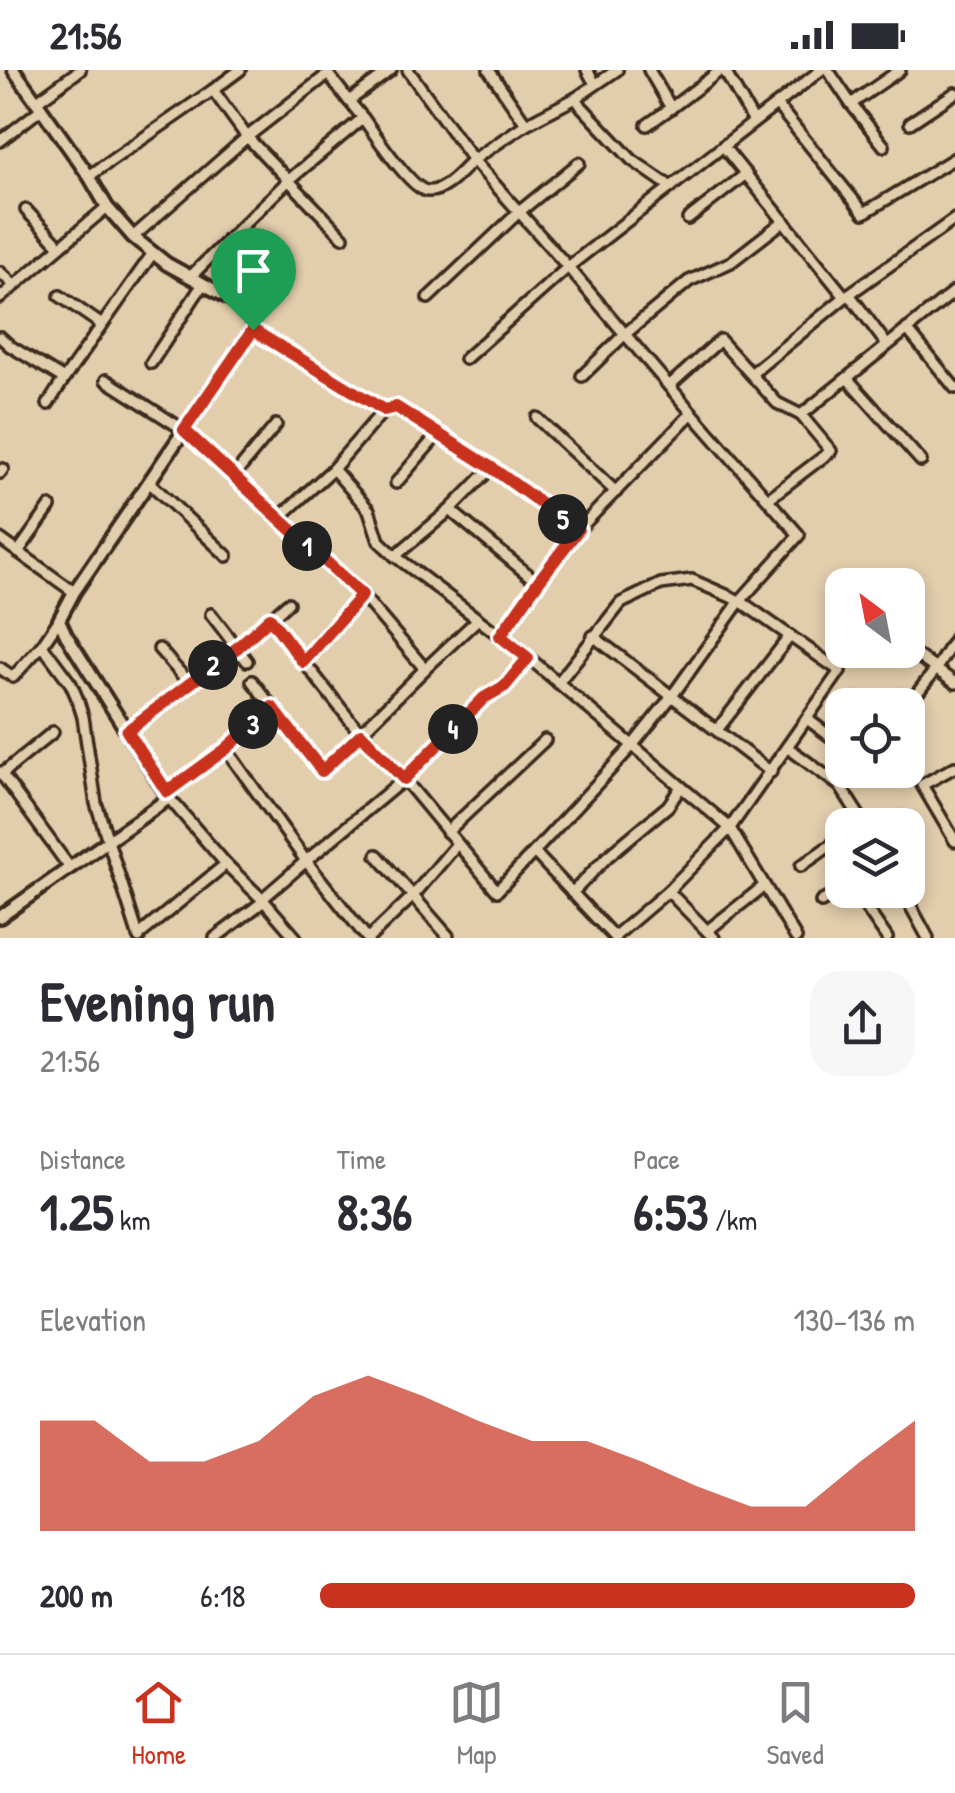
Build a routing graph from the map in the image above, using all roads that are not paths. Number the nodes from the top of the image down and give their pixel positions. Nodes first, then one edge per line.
1 (14, 70) edge
2 (80, 70) edge
3 (240, 70) edge
4 (391, 70) edge
5 (408, 70) edge
6 (489, 70) edge
7 (587, 70) edge
8 (617, 70) edge
9 (649, 70) edge
10 (722, 70) edge
11 (824, 70) edge
12 (900, 70) edge
13 (595, 84) junction
14 (212, 90) junction
15 (955, 93) edge
16 (576, 98) junction
17 (349, 101) junction
18 (851, 104) junction
19 (38, 106) junction
20 (777, 106) junction
21 (672, 108) junction
22 (364, 118) junction
23 (754, 122) junction
24 (910, 123) dead end
25 (526, 124) junction
26 (647, 125) dead end
27 (248, 137) junction
28 (0, 141) edge
29 (723, 146) junction
30 (884, 146) dead end
31 (955, 158) edge
32 (473, 160) junction
33 (579, 163) dead end
34 (746, 174) junction
35 (89, 176) junction
36 (290, 180) junction
37 (672, 186) junction
38 (107, 207) junction
39 (26, 210) dead end
40 (519, 212) junction
41 (955, 219) edge
42 (688, 220) dead end
43 (784, 221) junction
44 (133, 237) junction
45 (343, 237) dead end
46 (60, 246) junction
47 (153, 253) junction
48 (568, 268) junction
49 (0, 272) edge
50 (190, 276) junction
51 (204, 284) junction
52 (16, 286) junction
53 (955, 291) edge
54 (847, 295) junction
55 (60, 296) dead end
56 (0, 298) edge
57 (428, 298) dead end
58 (102, 326) junction
59 (253, 330) junction
60 (907, 330) junction
61 (625, 334) junction
62 (0, 337) edge
63 (888, 346) junction
64 (465, 359) dead end
65 (152, 363) dead end
66 (751, 374) junction
67 (582, 376) dead end
68 (847, 378) junction
69 (64, 379) junction
70 (106, 380) dead end
71 (669, 386) junction
72 (955, 388) edge
73 (48, 404) dead end
74 (384, 410) junction
75 (692, 413) junction
76 (801, 415) junction
77 (537, 418) dead end
78 (276, 425) dead end
79 (184, 430) junction
80 (439, 433) junction
81 (920, 461) dead end
82 (492, 468) junction
83 (332, 470) junction
84 (233, 476) junction
85 (149, 482) junction
86 (396, 483) dead end
87 (616, 492) junction
88 (768, 500) junction
89 (50, 508) dead end
90 (450, 510) junction
91 (278, 520) junction
92 (578, 530) junction
93 (0, 538) edge
94 (18, 552) junction
95 (226, 556) dead end
96 (396, 556) junction
97 (538, 582) junction
98 (74, 592) junction
99 (362, 595) junction
100 (740, 601) junction
101 (288, 603) dead end
102 (211, 614) dead end
103 (270, 618) junction
104 (478, 619) junction
105 (59, 620) junction
106 (500, 636) junction
107 (593, 636) junction
108 (790, 636) junction
109 (955, 638) edge
110 (42, 645) junction
111 (237, 648) junction
112 (159, 649) dead end
113 (528, 658) junction
114 (247, 661) dead end
115 (925, 661) edge
116 (303, 662) junction
117 (0, 668) edge
118 (424, 669) junction
119 (936, 669) junction
120 (252, 680) dead end
121 (558, 683) junction
122 (955, 683) edge
123 (190, 684) junction
124 (922, 688) edge
125 (672, 696) junction
126 (272, 707) junction
127 (807, 719) junction
128 (717, 730) junction
129 (127, 731) junction
130 (53, 732) dead end
131 (825, 732) edge
132 (361, 734) junction
133 (545, 740) dead end
134 (632, 746) junction
135 (788, 748) junction
136 (226, 749) junction
137 (955, 767) edge
138 (771, 772) junction
139 (1, 773) edge
140 (404, 779) junction
141 (681, 788) junction
142 (168, 795) junction
143 (853, 808) edge
144 (730, 828) junction
145 (447, 832) junction
146 (109, 839) junction
147 (955, 841) edge
148 (457, 844) junction
149 (825, 849) edge
150 (534, 852) junction
151 (377, 856) dead end
152 (306, 860) junction
153 (226, 864) junction
154 (800, 866) dead end
155 (70, 868) junction
156 (764, 886) junction
157 (668, 891) junction
158 (572, 894) junction
159 (412, 897) junction
160 (263, 900) junction
161 (825, 900) edge
162 (821, 902) dead end
163 (866, 908) edge
164 (912, 908) edge
165 (2, 911) edge
166 (711, 934) edge
167 (448, 936) edge
168 (139, 937) edge
169 (216, 938) edge
170 (296, 938) edge
171 (368, 938) edge
172 (614, 938) edge
173 (796, 938) edge
174 (887, 938) edge
175 (928, 938) edge

1 - 19 street
2 - 19 street
3 - 14 street
4 - 17 street
5 - 32 street
6 - 25 street
7 - 13 street
8 - 13 street
9 - 21 street
10 - 21 street
10 - 23 street
11 - 18 street
11 - 20 street
12 - 18 street
13 - 16 street
14 - 27 street
14 - 35 street
15 - 24 street
16 - 25 street
16 - 37 street
17 - 22 street
17 - 27 street
18 - 30 street
19 - 28 street
19 - 35 street
20 - 23 street
20 - 31 street
21 - 26 street
22 - 32 street
22 - 36 street
23 - 29 street
25 - 32 street
27 - 36 street
27 - 44 street
29 - 34 street
29 - 37 street
32 - 40 street
33 - 40 street
34 - 42 street
34 - 43 street
35 - 38 street
36 - 45 street
36 - 50 street
37 - 48 street
38 - 44 street
38 - 46 street
39 - 46 street
40 - 48 street
40 - 57 street
41 - 54 street
43 - 54 street
43 - 61 street
44 - 47 street
46 - 52 street
47 - 50 street
47 - 58 street
48 - 61 street
48 - 64 street
49 - 52 street
50 - 51 street
51 - 59 street
51 - 65 street
52 - 56 street
53 - 60 street
54 - 63 street
54 - 66 street
55 - 58 street
58 - 69 street
59 - 74 street
59 - 79 street
60 - 63 street
60 - 72 street
61 - 67 street
61 - 71 street
62 - 69 street
63 - 68 street
66 - 71 street
66 - 76 street
68 - 76 street
68 - 81 street
69 - 73 street
70 - 79 street
71 - 75 street
74 - 80 street
74 - 83 street
75 - 87 street
75 - 88 street
76 - 88 street
77 - 87 street
78 - 84 street
79 - 84 street
79 - 85 street
80 - 82 street
80 - 86 street
82 - 90 street
82 - 92 street
83 - 91 street
83 - 96 street
84 - 91 street
85 - 95 street
85 - 98 street
87 - 92 street
88 - 100 street
89 - 94 street
90 - 96 street
90 - 97 street
91 - 99 street
92 - 97 street
93 - 94 street
94 - 98 street
96 - 104 street
97 - 106 street
98 - 105 street
99 - 116 street
99 - 118 street
100 - 107 street
100 - 108 street
100 - 125 street
101 - 103 street
102 - 111 street
103 - 111 street
103 - 116 street
104 - 106 street
104 - 118 street
105 - 110 street
105 - 129 street
106 - 113 street
107 - 121 street
107 - 125 street
108 - 127 street
108 - 128 street
109 - 119 street
110 - 117 street
110 - 146 street
111 - 114 street
111 - 123 street
112 - 123 street
113 - 121 street
113 - 140 street
115 - 119 street
116 - 132 street
118 - 132 street
119 - 122 street
119 - 124 street
120 - 126 street
121 - 134 street
123 - 129 street
125 - 128 street
125 - 134 street
126 - 132 street
126 - 136 street
127 - 131 street
127 - 135 street
128 - 138 street
129 - 142 street
130 - 139 street
132 - 140 street
133 - 145 street
134 - 141 street
134 - 150 street
135 - 138 street
135 - 143 street
136 - 142 street
136 - 152 street
137 - 147 street
138 - 144 street
139 - 155 street
140 - 145 street
140 - 152 street
141 - 144 street
141 - 158 street
142 - 146 street
142 - 153 street
144 - 156 street
144 - 157 street
145 - 148 street
146 - 155 street
146 - 168 street
148 - 150 street
148 - 159 street
149 - 154 street
150 - 158 street
151 - 159 street
152 - 160 street
152 - 171 street
153 - 160 street
153 - 168 street
155 - 165 street
156 - 166 street
156 - 173 street
157 - 166 street
157 - 172 street
158 - 172 street
159 - 167 street
159 - 171 street
160 - 169 street
160 - 170 street
161 - 162 street
163 - 174 street
164 - 175 street

